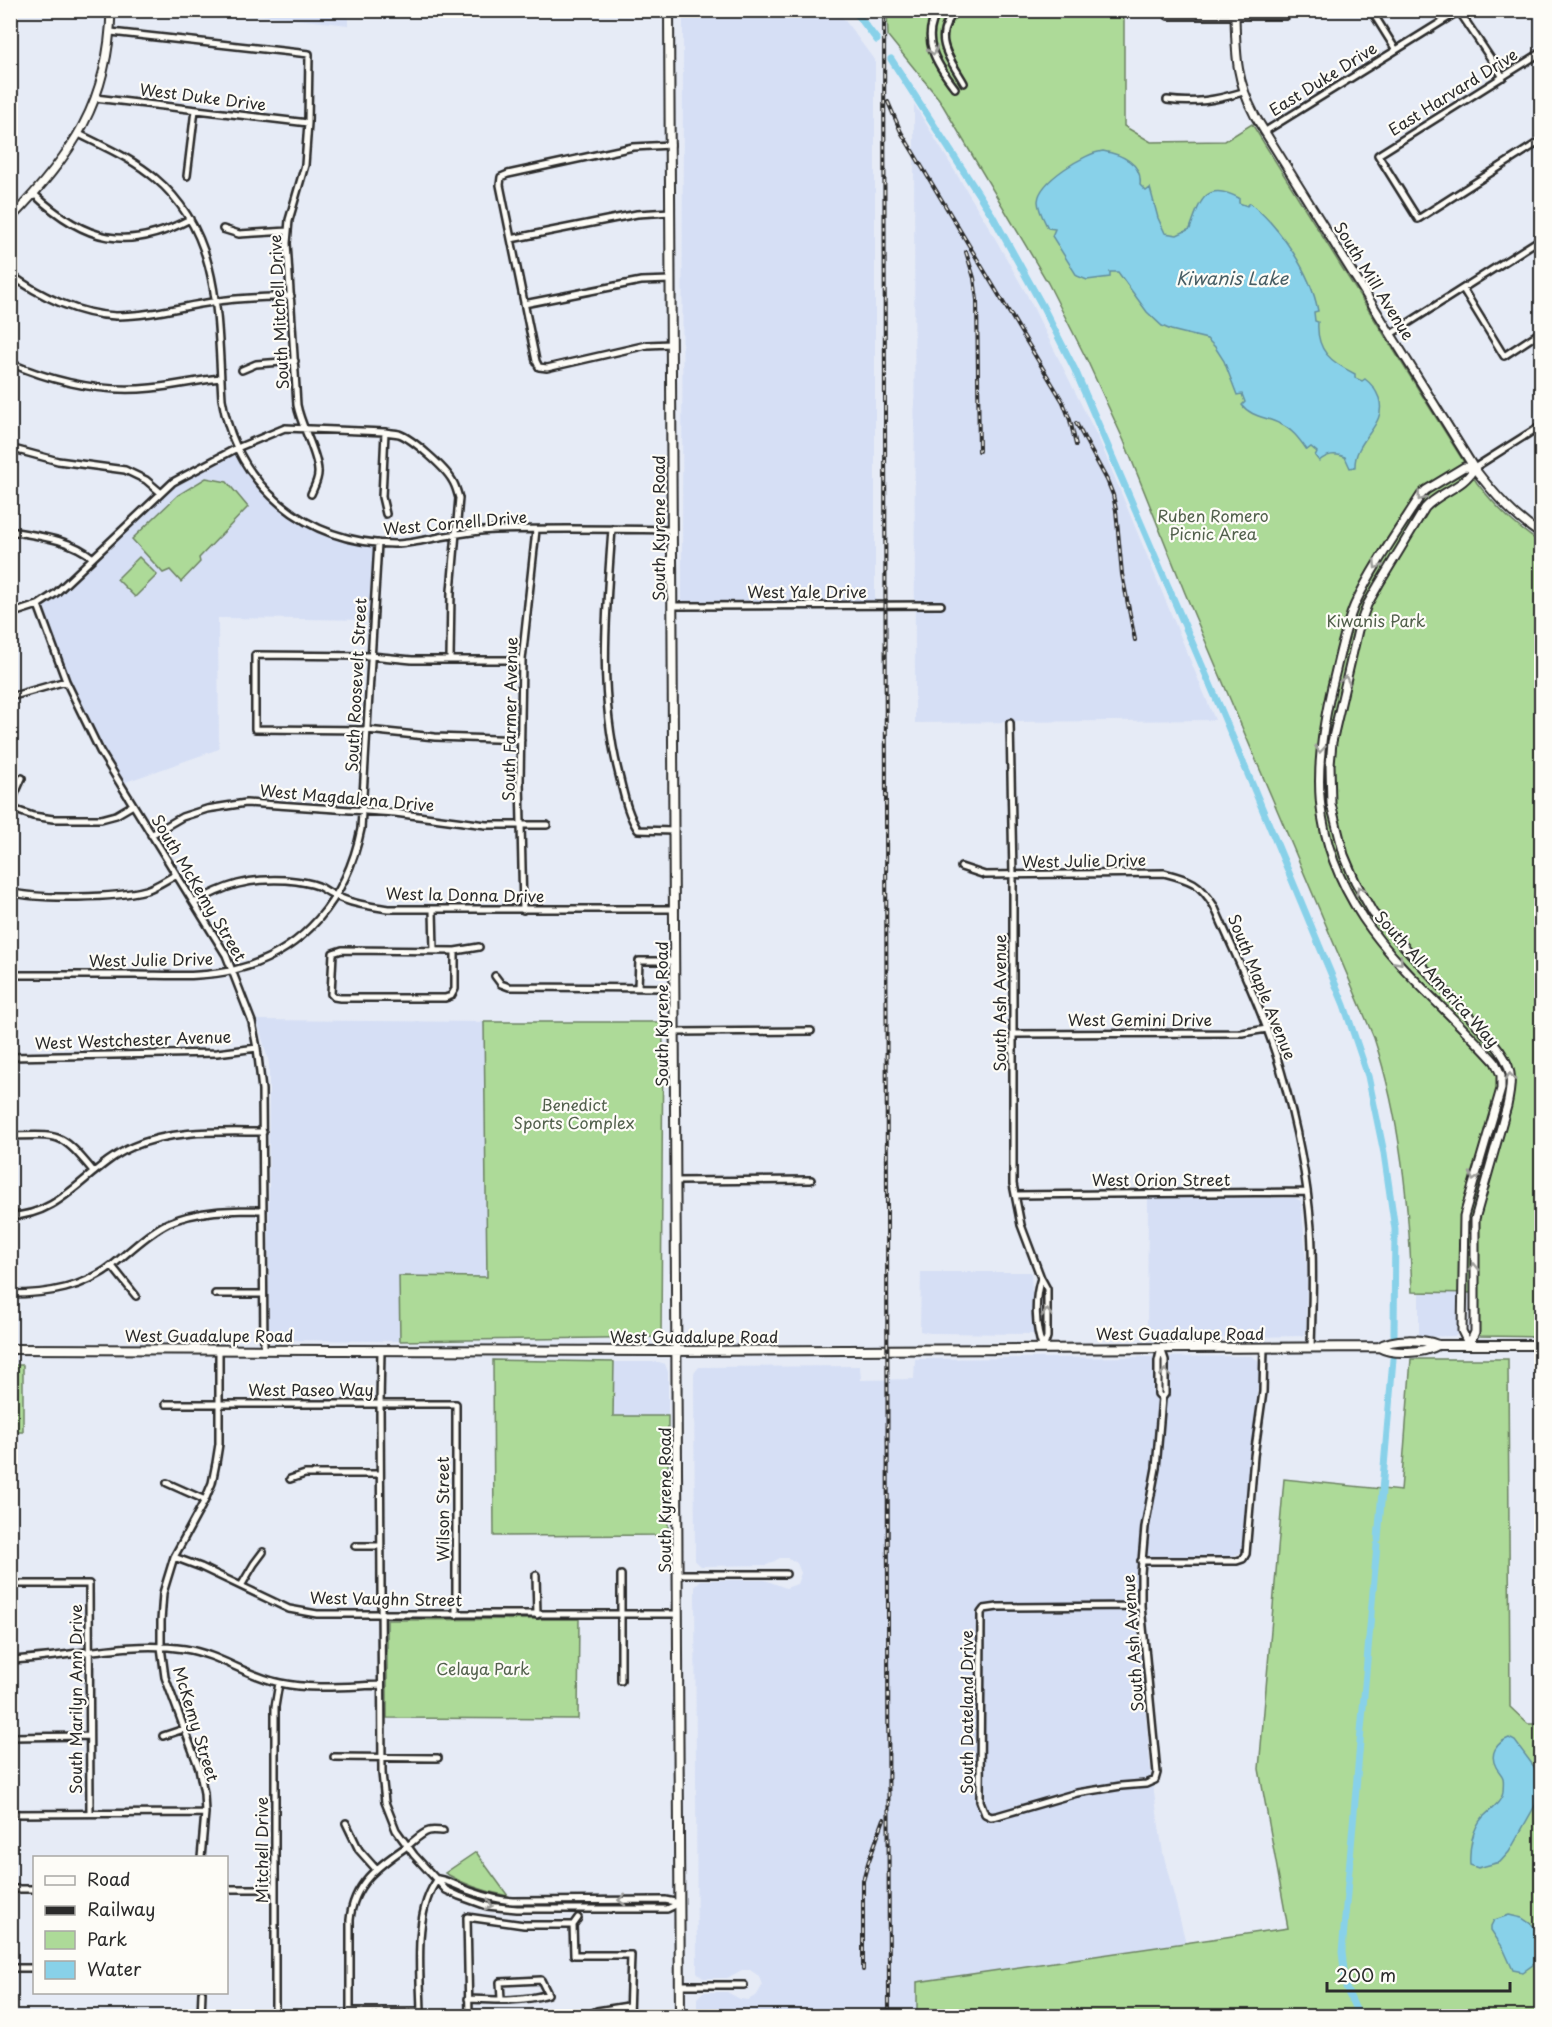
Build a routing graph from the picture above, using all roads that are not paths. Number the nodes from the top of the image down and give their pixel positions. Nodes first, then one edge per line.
1 (111, 10) edge
2 (669, 10) edge
3 (939, 10) edge
4 (957, 10) edge
5 (1371, 10) edge
6 (1235, 12) edge
7 (1168, 16) dead end
8 (1286, 16) dead end
9 (111, 32) junction
10 (1396, 50) junction
11 (1542, 52) edge
12 (1503, 77) junction
13 (964, 83) dead end
14 (955, 88) dead end
15 (1243, 92) junction
16 (95, 98) junction
17 (1167, 100) dead end
18 (195, 110) junction
19 (308, 123) junction
20 (1264, 132) junction
21 (79, 134) junction
22 (1542, 140) edge
23 (670, 145) junction
24 (187, 176) dead end
25 (34, 194) junction
26 (671, 212) junction
27 (10, 219) edge
28 (190, 219) junction
29 (223, 229) dead end
30 (288, 231) junction
31 (1542, 238) edge
32 (511, 240) junction
33 (10, 274) edge
34 (671, 280) junction
35 (1463, 289) junction
36 (291, 296) junction
37 (215, 301) junction
38 (524, 304) junction
39 (1542, 331) edge
40 (1391, 334) junction
41 (672, 344) junction
42 (295, 361) junction
43 (10, 363) edge
44 (242, 370) dead end
45 (221, 378) junction
46 (1542, 425) edge
47 (303, 428) junction
48 (385, 432) junction
49 (10, 448) edge
50 (237, 448) junction
51 (1474, 468) junction
52 (1449, 476) junction
53 (1455, 486) junction
54 (160, 492) junction
55 (310, 494) dead end
56 (386, 514) dead end
57 (612, 529) junction
58 (536, 530) junction
59 (672, 530) junction
60 (10, 531) edge
61 (456, 534) junction
62 (1542, 536) edge
63 (378, 543) junction
64 (93, 558) junction
65 (1357, 601) junction
66 (38, 605) junction
67 (941, 605) dead end
68 (1367, 605) junction
69 (673, 606) junction
70 (10, 614) edge
71 (371, 656) junction
72 (450, 659) junction
73 (522, 660) junction
74 (66, 681) junction
75 (10, 697) edge
76 (1010, 723) dead end
77 (367, 730) junction
78 (520, 740) junction
79 (22, 778) dead end
80 (133, 805) junction
81 (10, 806) edge
82 (362, 810) junction
83 (523, 825) junction
84 (547, 825) dead end
85 (674, 831) junction
86 (151, 835) junction
87 (961, 867) dead end
88 (175, 875) junction
89 (1013, 875) junction
90 (1204, 890) joint
91 (10, 892) edge
92 (336, 896) junction
93 (194, 903) junction
94 (675, 909) junction
95 (434, 910) junction
96 (523, 910) junction
97 (479, 948) dead end
98 (434, 950) junction
99 (455, 951) junction
100 (675, 961) junction
101 (1422, 968) junction
102 (233, 970) junction
103 (10, 975) edge
104 (495, 976) dead end
105 (1413, 976) junction
106 (638, 987) junction
107 (675, 988) junction
108 (1267, 1029) junction
109 (812, 1031) dead end
110 (675, 1032) junction
111 (1014, 1034) junction
112 (257, 1048) junction
113 (10, 1058) edge
114 (1491, 1121) junction
115 (1502, 1124) junction
116 (263, 1132) junction
117 (10, 1136) edge
118 (94, 1172) junction
119 (811, 1180) dead end
120 (676, 1181) junction
121 (1307, 1192) junction
122 (1015, 1195) junction
123 (263, 1210) junction
124 (10, 1216) edge
125 (1462, 1235) junction
126 (1474, 1235) junction
127 (112, 1266) junction
128 (1041, 1278) junction
129 (10, 1294) edge
130 (215, 1294) dead end
131 (263, 1294) junction
132 (136, 1296) dead end
133 (1462, 1300) junction
134 (1474, 1300) junction
135 (1542, 1345) edge
136 (1438, 1346) junction
137 (1469, 1346) junction
138 (1263, 1347) junction
139 (1311, 1347) junction
140 (1378, 1347) junction
141 (1161, 1348) junction
142 (10, 1349) edge
143 (1043, 1349) junction
144 (219, 1350) junction
145 (264, 1350) junction
146 (381, 1350) junction
147 (678, 1351) junction
148 (166, 1404) dead end
149 (218, 1404) junction
150 (380, 1404) junction
151 (456, 1404) joint
152 (380, 1474) junction
153 (290, 1479) dead end
154 (167, 1483) dead end
155 (205, 1500) junction
156 (355, 1546) dead end
157 (380, 1546) junction
158 (263, 1552) dead end
159 (174, 1557) junction
160 (1142, 1561) junction
161 (678, 1574) junction
162 (786, 1574) dead end
163 (536, 1575) dead end
164 (621, 1575) dead end
165 (10, 1584) edge
166 (241, 1586) junction
167 (1141, 1606) junction
168 (381, 1614) junction
169 (678, 1614) junction
170 (456, 1615) junction
171 (537, 1615) junction
172 (621, 1615) junction
173 (161, 1647) junction
174 (88, 1650) junction
175 (10, 1660) edge
176 (621, 1681) dead end
177 (279, 1683) junction
178 (381, 1685) junction
179 (184, 1729) junction
180 (89, 1736) junction
181 (164, 1736) dead end
182 (10, 1737) edge
183 (334, 1757) dead end
184 (381, 1757) junction
185 (438, 1758) dead end
186 (205, 1813) junction
187 (10, 1814) edge
188 (90, 1814) junction
189 (985, 1814) joint
190 (346, 1823) dead end
191 (443, 1831) dead end
192 (407, 1846) junction
193 (201, 1856) edge
194 (375, 1868) junction
195 (438, 1879) junction
196 (10, 1889) edge
197 (33, 1889) edge
198 (228, 1889) edge
199 (276, 1889) junction
200 (680, 1903) junction
201 (578, 1918) dead end
202 (573, 1925) junction
203 (10, 1968) edge
204 (33, 1968) edge
205 (680, 1985) junction
206 (744, 1985) dead end
207 (202, 1994) edge
208 (468, 1999) junction
209 (501, 1999) junction
210 (628, 2006) junction
211 (350, 2014) edge
212 (422, 2014) edge
213 (201, 2016) edge
214 (275, 2016) edge
215 (468, 2016) edge
216 (587, 2016) edge
217 (628, 2016) edge
218 (680, 2016) edge

1 - 9 street
2 - 23 main road, South Kyrene Road
3 -> 14 street
4 - 13 street
5 - 10 street, East Duke Drive
6 - 7 street
6 - 8 street
6 - 15 street, South Mill Avenue
9 - 16 street
9 - 19 street, South Mitchell Drive
10 - 12 street, East Duke Drive
10 - 20 street, East Duke Drive
11 - 12 street, East Harvard Drive
12 - 22 street, East Harvard Drive
15 - 17 street
15 - 20 street, South Mill Avenue
16 - 18 street, West Duke Drive
16 - 21 street
18 - 19 street, West Duke Drive
18 - 24 street
19 - 30 street, South Mitchell Drive
20 - 40 street, South Mill Avenue
21 - 25 street
21 - 28 street
23 - 26 main road, South Kyrene Road
23 - 32 street
25 - 27 street
25 - 28 street
26 - 32 street
26 - 34 main road, South Kyrene Road
28 - 37 street
29 - 30 street
30 - 36 street, South Mitchell Drive
31 - 35 street
32 - 38 street
33 - 37 street
34 - 38 street
34 - 41 main road, South Kyrene Road
35 - 39 street
35 - 40 street
36 - 37 street
36 - 42 street, South Mitchell Drive
37 - 45 street
38 - 41 street
40 - 51 street, South Mill Avenue
41 - 59 main road, South Kyrene Road
42 - 44 street
42 - 47 street, South Mitchell Drive
43 - 45 street
45 - 50 street
46 - 51 street
47 - 48 street
47 - 50 street
47 - 55 street, South Mitchell Drive
48 - 56 street
48 - 61 street
49 - 54 street
50 - 54 street
50 - 63 street, West Cornell Drive
51 - 52 street, South All America Way
51 - 53 street, South All America Way
51 - 62 street, South Mill Avenue
52 - 53 street
52 -> 65 street, South All America Way
53 - 68 street, South All America Way
54 - 64 street
57 - 58 street, West Cornell Drive
57 - 59 street, West Cornell Drive
57 - 85 street
58 - 61 street, West Cornell Drive
58 - 73 street, South Farmer Avenue
59 - 69 main road, South Kyrene Road
60 - 64 street
61 - 63 street, West Cornell Drive
61 - 72 street
63 - 71 street, South Roosevelt Street
64 - 66 street
65 - 68 street
65 -> 105 street, South All America Way
66 - 70 street
66 - 74 street, South McKemy Street
67 - 69 street, West Yale Drive
101 -> 68 street, South All America Way
69 - 85 main road, South Kyrene Road
71 - 72 street
71 - 77 street, South Roosevelt Street
71 - 77 street
72 - 73 street
73 - 78 street, South Farmer Avenue
74 - 75 street
74 - 80 street, South McKemy Street
76 - 89 street, South Ash Avenue
77 - 78 street
77 - 82 street, South Roosevelt Street
78 - 83 street, South Farmer Avenue
79 - 81 street
80 - 81 street
80 - 86 street, South McKemy Street
82 - 83 street, West Magdalena Drive
82 - 86 street, West Magdalena Drive
82 - 92 street, South Roosevelt Street
83 - 84 street, West Magdalena Drive
83 - 96 street, South Farmer Avenue
85 - 94 main road, South Kyrene Road
86 - 88 street, South McKemy Street
87 - 89 street, West Julie Drive
88 - 91 street
88 - 93 street, South McKemy Street
89 - 90 street, West Julie Drive
89 - 111 street, South Ash Avenue
90 - 108 street, South Maple Avenue
92 - 93 street, West la Donna Drive
92 - 95 street, West la Donna Drive
92 - 102 street, West Julie Drive
93 - 102 street, South McKemy Street
94 - 96 street, West la Donna Drive
94 - 100 main road, South Kyrene Road
95 - 96 street, West la Donna Drive
95 - 98 street
97 - 99 street
98 - 99 street
98 - 99 street
100 - 106 street
100 - 107 main road, South Kyrene Road
101 - 105 street
115 -> 101 street, South All America Way
102 - 103 street, West Julie Drive
102 - 112 street, South McKemy Street
104 - 106 street
105 - 114 street, South All America Way
106 - 107 street
107 - 110 main road, South Kyrene Road
108 - 111 street, West Gemini Drive
108 - 121 street, South Maple Avenue
109 - 110 street
110 - 120 main road, South Kyrene Road
111 - 122 street, South Ash Avenue
112 - 113 street, West Westchester Avenue
112 - 116 street, South McKemy Street
114 - 115 street
114 -> 125 street, South All America Way
115 - 126 street, South All America Way
116 - 118 street
116 - 123 street, South McKemy Street
117 - 118 street
118 - 124 street
119 - 120 street
120 - 147 main road, South Kyrene Road
121 - 122 street, West Orion Street
121 - 139 street, South Maple Avenue
122 - 128 street, South Ash Avenue
123 - 127 street
123 - 131 street, South McKemy Street
125 - 126 street
125 - 133 street, South All America Way
134 -> 126 street, South All America Way
127 - 129 street
127 - 132 street
128 - 143 street, South Ash Avenue
143 -> 128 street, South Ash Avenue
130 - 131 street
131 - 145 street, South McKemy Street
133 - 134 street
133 - 137 street, South All America Way
134 - 137 street, South All America Way
135 - 137 main road
136 - 137 main road
136 - 140 main road
136 - 140 main road, West Guadalupe Road
138 - 139 main road, West Guadalupe Road
138 - 141 main road, West Guadalupe Road
138 - 160 street
139 - 140 main road, West Guadalupe Road
141 - 143 main road, West Guadalupe Road
141 - 160 street, South Ash Avenue
142 - 144 main road, West Guadalupe Road
143 - 147 main road, West Guadalupe Road
144 - 145 main road, West Guadalupe Road
144 - 149 street, McKemy Street
145 - 146 main road, West Guadalupe Road
146 - 147 main road, West Guadalupe Road
146 - 150 street
147 - 161 main road, South Kyrene Road
148 - 149 street, West Paseo Way
149 - 150 street, West Paseo Way
149 - 155 street, McKemy Street
150 - 151 street, West Paseo Way
150 - 152 street
151 - 170 street, Wilson Street
152 - 153 street
152 - 157 street
154 - 155 street
155 - 159 street, McKemy Street
156 - 157 street
157 - 168 street
158 - 166 street
159 - 166 street, West Vaughn Street
159 - 173 street, McKemy Street
160 - 167 street, South Ash Avenue
161 - 162 street
161 - 169 main road, South Kyrene Road
163 - 171 street
164 - 172 street
165 - 174 street, South Marilyn Ann Drive
166 - 168 street, West Vaughn Street
167 - 189 street, South Ash Avenue
167 - 189 street, South Dateland Drive
168 - 170 street, West Vaughn Street
168 - 178 street
169 - 172 street, West Vaughn Street
169 - 200 main road, South Kyrene Road
170 - 171 street, West Vaughn Street
171 - 172 street, West Vaughn Street
172 - 176 street
173 - 174 street
173 - 177 street
173 - 179 street, McKemy Street
174 - 175 street
174 - 180 street, South Marilyn Ann Drive
177 - 178 street
177 - 199 street, Mitchell Drive
178 - 184 street
179 - 181 street
179 - 186 street, McKemy Street
180 - 182 street
180 - 188 street, South Marilyn Ann Drive
183 - 184 street
184 - 185 street
184 - 192 street
186 - 188 street
186 - 193 street, McKemy Street
187 - 188 street
190 - 194 street
191 - 192 street
192 - 194 street
192 - 195 street
194 - 211 street
200 -> 195 street
195 -> 200 street
195 - 212 street
196 - 197 street
198 - 199 street
199 - 214 street, Mitchell Drive
200 - 205 main road, South Kyrene Road
201 - 202 street
202 - 208 street
202 - 210 street
203 - 204 street
205 - 206 street
205 - 218 main road, South Kyrene Road
207 - 213 street
208 - 209 street
208 - 215 street
209 - 209 street
210 - 216 street
210 - 217 street
211 - 212 street

